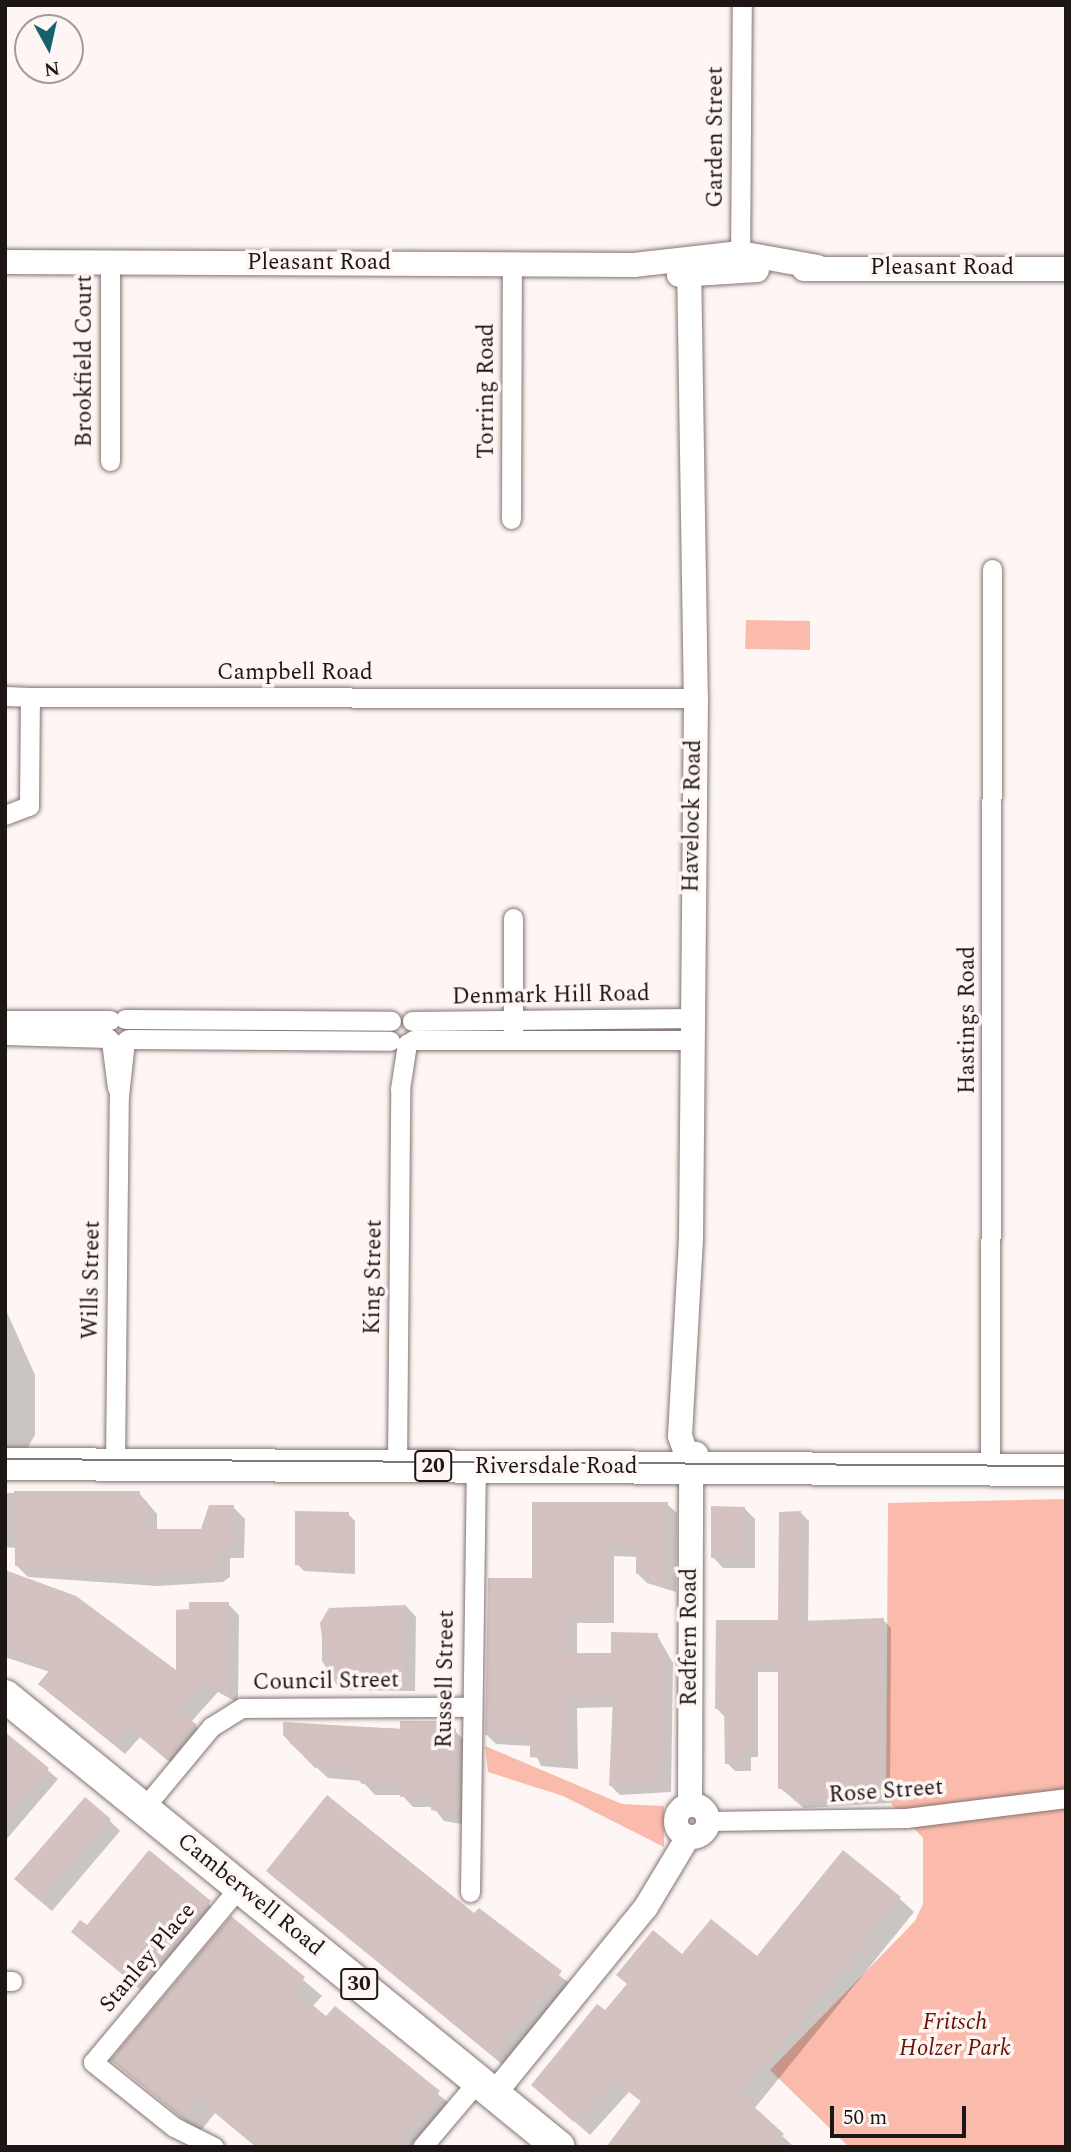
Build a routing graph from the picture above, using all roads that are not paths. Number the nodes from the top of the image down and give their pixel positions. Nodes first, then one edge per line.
1 (742, 5) edge
2 (740, 261) junction
3 (5, 262) edge
4 (110, 262) junction
5 (512, 264) junction
6 (689, 269) junction
7 (1066, 269) edge
8 (110, 461) dead end
9 (511, 519) dead end
10 (992, 569) dead end
11 (5, 696) edge
12 (30, 697) junction
13 (696, 698) junction
14 (5, 815) edge
15 (513, 918) dead end
16 (5, 1020) edge
17 (690, 1029) junction
18 (513, 1030) junction
19 (118, 1033) junction
20 (5, 1035) edge
21 (401, 1035) junction
22 (5, 1464) edge
23 (114, 1464) junction
24 (397, 1466) junction
25 (476, 1466) junction
26 (691, 1468) junction
27 (990, 1470) junction
28 (1066, 1470) edge
29 (5, 1696) edge
30 (470, 1707) junction
31 (1066, 1798) edge
32 (143, 1809) junction
33 (699, 1813) junction
34 (240, 1886) junction
35 (470, 1892) dead end
36 (486, 2088) junction
37 (214, 2147) edge
38 (422, 2147) edge
39 (559, 2147) edge

1 - 2 street, Garden Street
2 - 6 street, Pleasant Road
2 - 7 street, Pleasant Road
3 - 4 street, Pleasant Road
4 - 5 street, Pleasant Road
4 - 8 street, Brookfield Court
5 - 6 street, Pleasant Road
5 - 9 street, Torring Road
6 - 13 street, Havelock Road
10 - 27 street, Hastings Road
11 - 12 street, Campbell Road
12 - 13 street, Campbell Road
12 - 14 street
13 - 17 street, Havelock Road
15 - 18 street
16 - 19 street, Denmark Hill Road
17 - 18 street, Denmark Hill Road
17 - 26 street, Havelock Road
18 - 21 street, Denmark Hill Road
19 - 20 street, Denmark Hill Road
19 - 21 street, Denmark Hill Road
19 - 23 street, Wills Street
21 - 24 street, King Street
22 - 23 main road, Riversdale Road / 20
23 - 24 main road, Riversdale Road / 20
24 - 25 main road, Riversdale Road / 20
25 - 26 main road, Riversdale Road / 20
25 - 30 street, Russell Street
26 - 27 main road, Riversdale Road / 20
26 - 33 street, Redfern Road
27 - 28 main road, Riversdale Road / 20
29 - 32 main road, Camberwell Road / 30
30 - 32 street, Council Street
30 - 35 street, Russell Street
31 - 33 street, Rose Street
32 - 34 main road, Camberwell Road / 30
33 - 36 street, Redfern Road
34 - 36 main road, Camberwell Road / 30
34 - 37 street, Stanley Place
36 - 38 street
36 - 39 main road, Camberwell Road / 30

